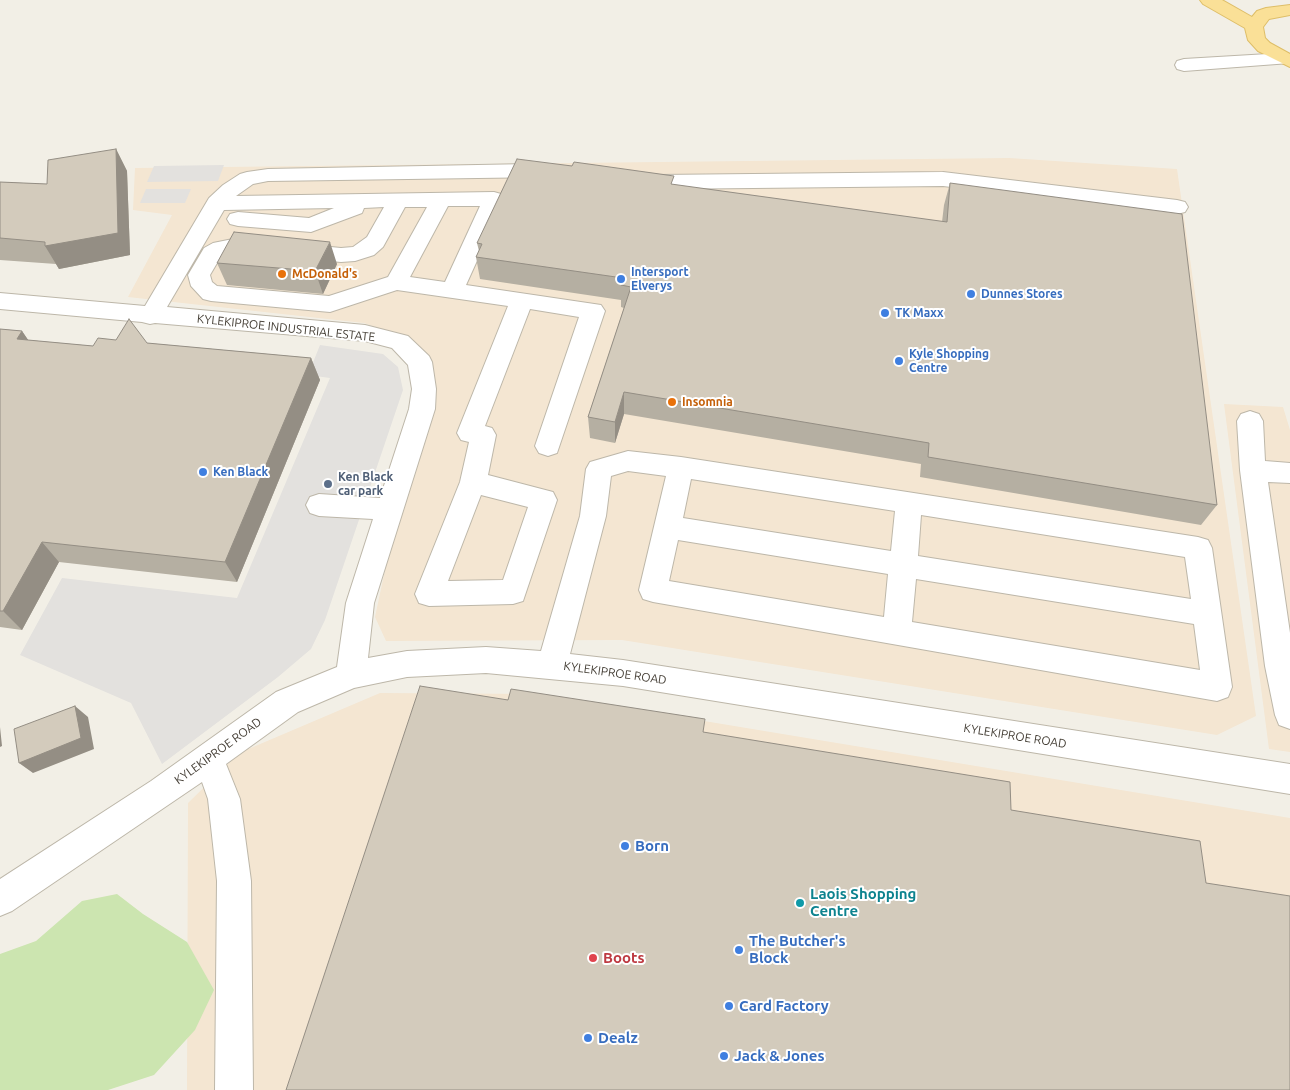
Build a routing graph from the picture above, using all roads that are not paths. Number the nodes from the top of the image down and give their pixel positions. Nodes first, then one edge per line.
1 (1209, 0) edge
2 (1244, 2) edge
3 (1286, 10) edge
4 (1255, 33) junction
5 (1287, 60) edge
6 (1212, 62) junction
7 (1184, 65) dead end
8 (569, 173) edge
9 (616, 177) edge
10 (441, 200) junction
11 (398, 201) junction
12 (1177, 207) dead end
13 (213, 210) junction
14 (396, 282) junction
15 (452, 291) junction
16 (522, 300) junction
17 (0, 301) edge
18 (150, 316) junction
19 (1250, 421) dead end
20 (548, 446) dead end
21 (681, 467) junction
22 (1253, 470) junction
23 (1290, 474) edge
24 (473, 482) junction
25 (908, 503) junction
26 (319, 505) dead end
27 (390, 509) junction
28 (668, 526) junction
29 (903, 565) junction
30 (1207, 614) junction
31 (897, 632) junction
32 (552, 665) junction
33 (351, 675) junction
34 (1290, 715) edge
35 (208, 758) junction
36 (1290, 778) edge
37 (0, 899) edge
38 (234, 1090) edge

1 - 4 main road
2 - 3 main road
3 - 4 main road
4 - 5 main road
4 - 6 street
5 - 6 street
6 - 7 street
8 - 13 street
9 - 12 street
10 - 11 street
10 - 14 street
10 - 15 street
11 - 13 street
11 - 14 street
13 - 18 street
14 - 15 street
15 - 16 street
16 - 20 street
16 - 24 street
17 - 18 street, KYLEKIPROE INDUSTRIAL ESTATE
18 - 27 street, KYLEKIPROE INDUSTRIAL ESTATE
19 - 22 street
21 - 25 street
21 - 28 street
21 - 32 street
22 - 23 street
22 - 34 street
24 - 24 street
25 - 29 street
25 - 30 street
26 - 27 street
27 - 33 street, KYLEKIPROE INDUSTRIAL ESTATE
28 - 29 street
28 - 31 street
29 - 30 street
29 - 31 street
30 - 31 street
32 - 33 street, KYLEKIPROE ROAD
32 - 36 street, KYLEKIPROE ROAD
33 - 35 street, KYLEKIPROE ROAD
35 - 37 street, KYLEKIPROE ROAD
35 - 38 street

